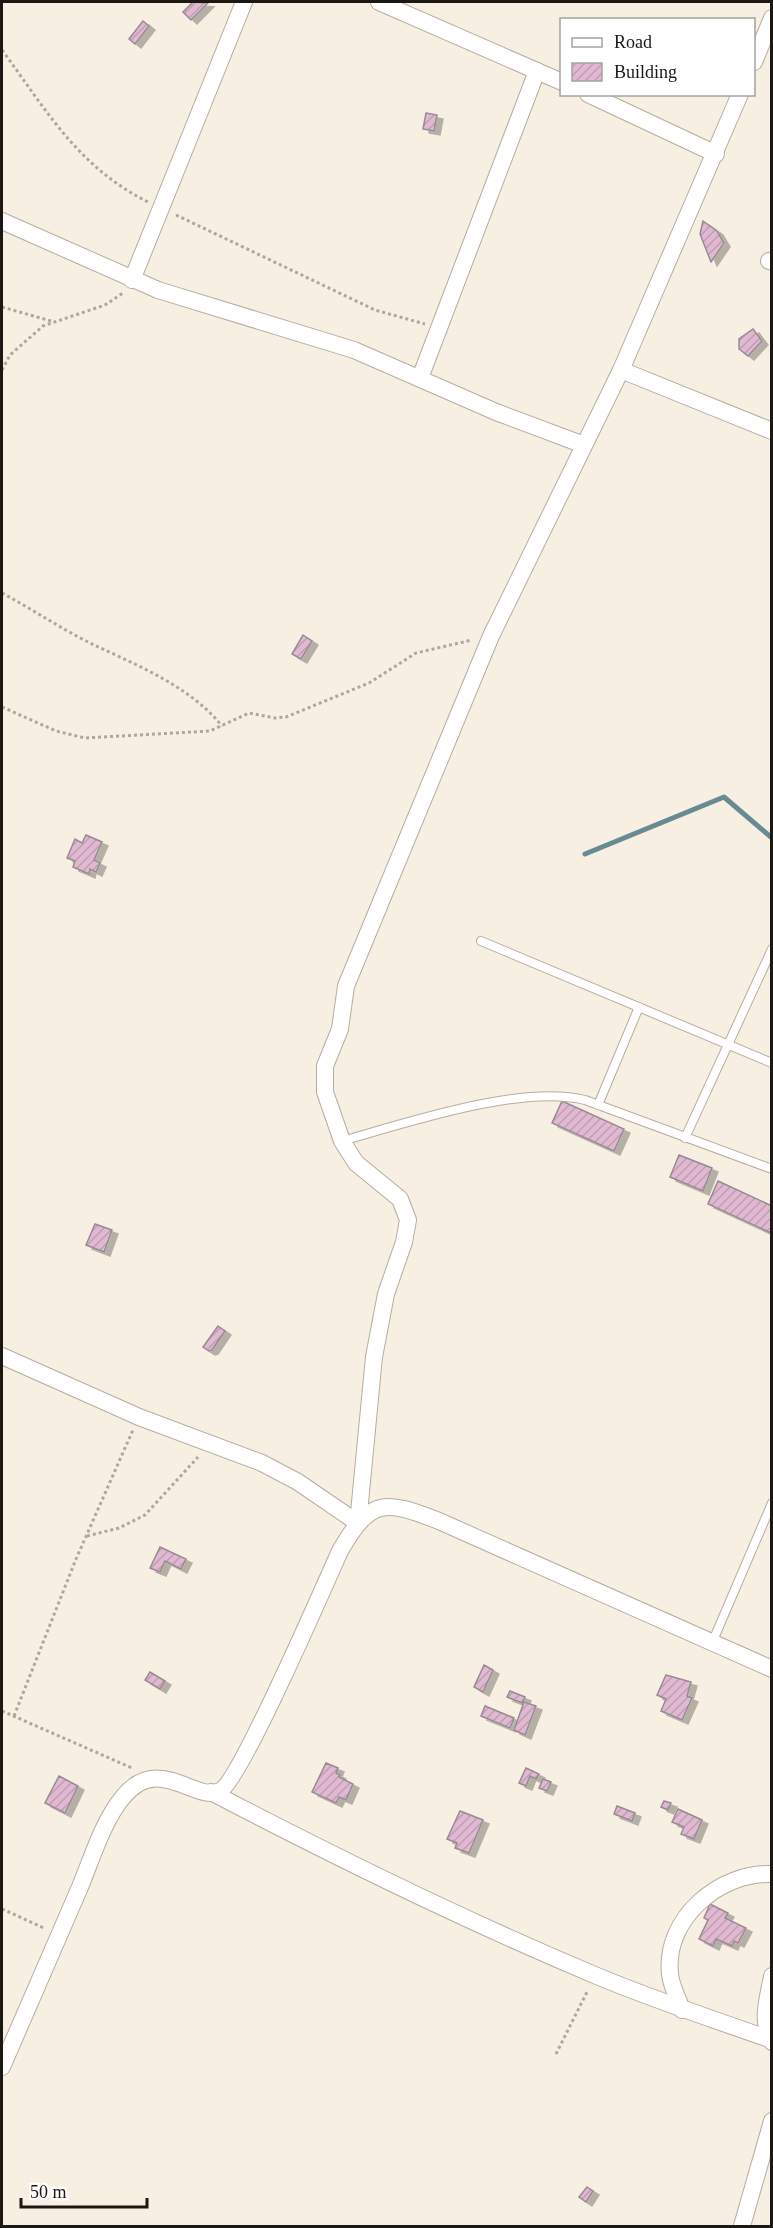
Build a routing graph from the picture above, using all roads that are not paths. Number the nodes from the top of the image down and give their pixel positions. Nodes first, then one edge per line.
1 (244, 2) edge
2 (379, 2) edge
3 (771, 18) edge
4 (755, 57) edge
5 (537, 71) junction
6 (560, 82) edge
7 (592, 96) edge
8 (739, 96) edge
9 (716, 154) junction
10 (2, 221) edge
11 (132, 280) junction
12 (621, 370) junction
13 (420, 378) junction
14 (771, 431) edge
15 (584, 445) junction
16 (481, 941) dead end
17 (771, 949) edge
18 (639, 1007) junction
19 (728, 1044) junction
20 (771, 1064) edge
21 (598, 1105) junction
22 (685, 1138) junction
23 (342, 1141) junction
24 (771, 1169) edge
25 (2, 1356) edge
26 (771, 1503) edge
27 (358, 1522) junction
28 (712, 1643) junction
29 (771, 1669) edge
30 (212, 1792) junction
31 (771, 1874) edge
32 (771, 1976) edge
33 (682, 2010) junction
34 (771, 2041) edge
35 (2, 2067) edge
36 (771, 2121) edge
37 (742, 2226) edge

1 - 11 street
2 - 5 street
3 - 4 street
5 - 6 street
5 - 13 street
7 - 9 street
8 - 9 street
9 - 12 street
10 - 11 street
11 - 13 street
12 - 14 street
12 - 15 street
13 - 15 street
15 - 23 street
16 - 18 lane
17 - 19 lane
18 - 19 lane
18 - 21 lane
19 - 20 lane
19 - 22 lane
21 - 22 lane
21 - 23 lane
22 - 24 lane
23 - 27 street
25 - 27 street
26 - 28 lane
27 - 28 street
27 - 30 street
28 - 29 street
30 - 33 street
30 - 35 street
31 - 33 street
32 - 34 street
33 - 34 street
36 - 37 street

